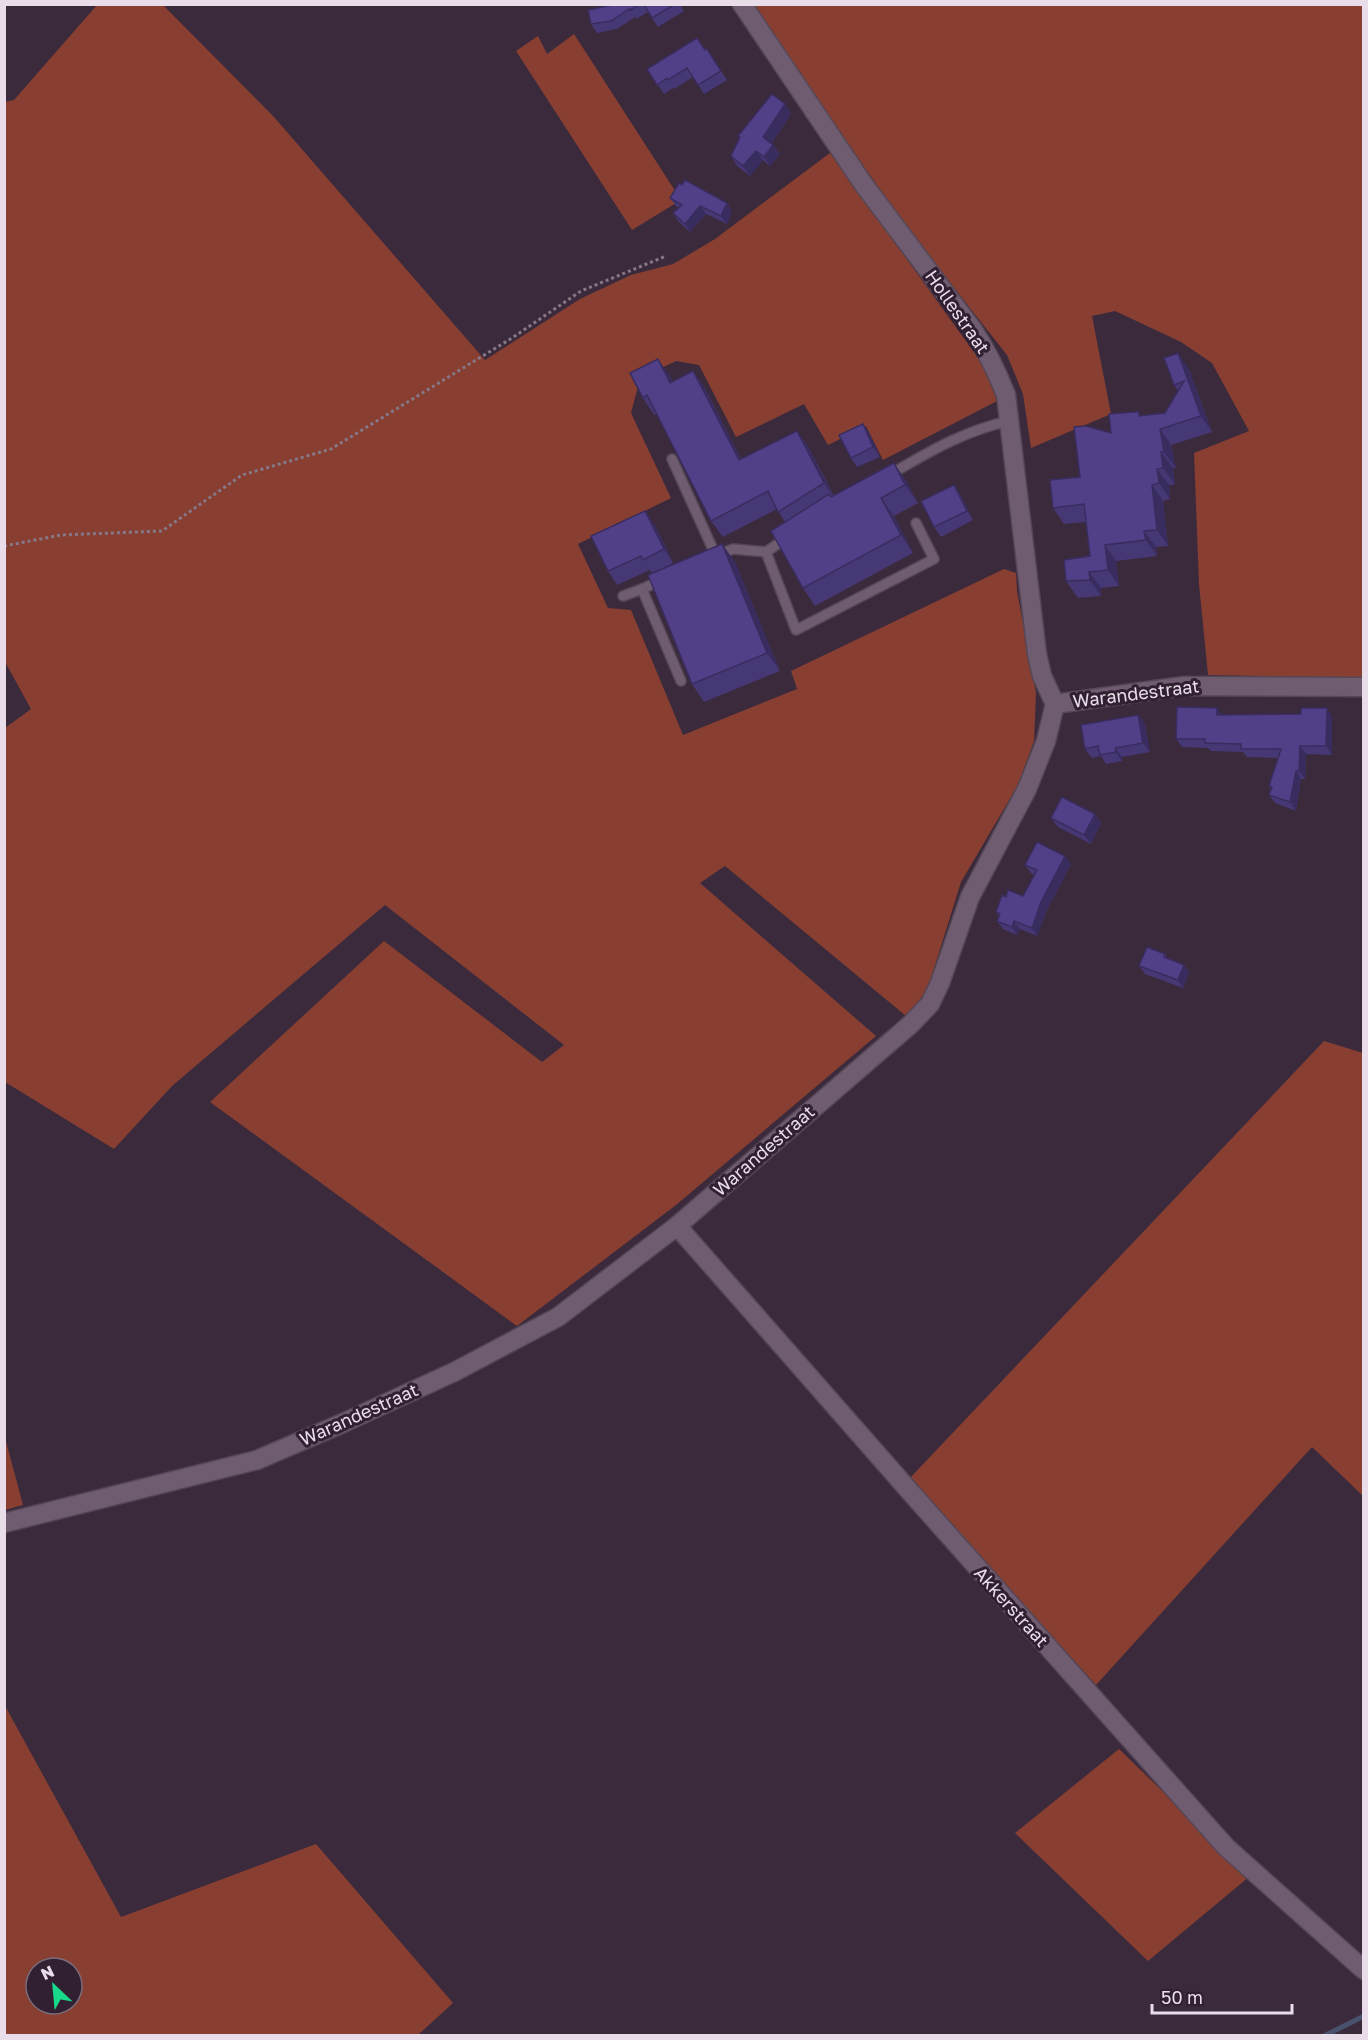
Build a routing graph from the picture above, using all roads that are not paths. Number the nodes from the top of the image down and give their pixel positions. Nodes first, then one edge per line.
1 (742, 4) edge
2 (1010, 422) junction
3 (672, 459) edge
4 (885, 477) edge
5 (916, 523) dead end
6 (795, 533) edge
7 (766, 552) junction
8 (716, 556) junction
9 (705, 561) edge
10 (674, 575) edge
11 (642, 588) junction
12 (622, 596) dead end
13 (681, 681) edge
14 (1364, 687) edge
15 (1055, 704) junction
16 (677, 1226) junction
17 (4, 1523) edge
18 (1364, 1970) edge

1 - 2 street, Hollestraat
2 - 4 lane
2 - 15 street, Hollestraat
3 - 8 lane
5 - 7 lane
6 - 7 lane
7 - 8 lane
8 - 9 lane
10 - 11 lane
11 - 12 lane
11 - 13 lane
14 - 15 street, Warandestraat
15 - 16 street, Warandestraat
16 - 17 street, Warandestraat
16 - 18 street, Akkerstraat

